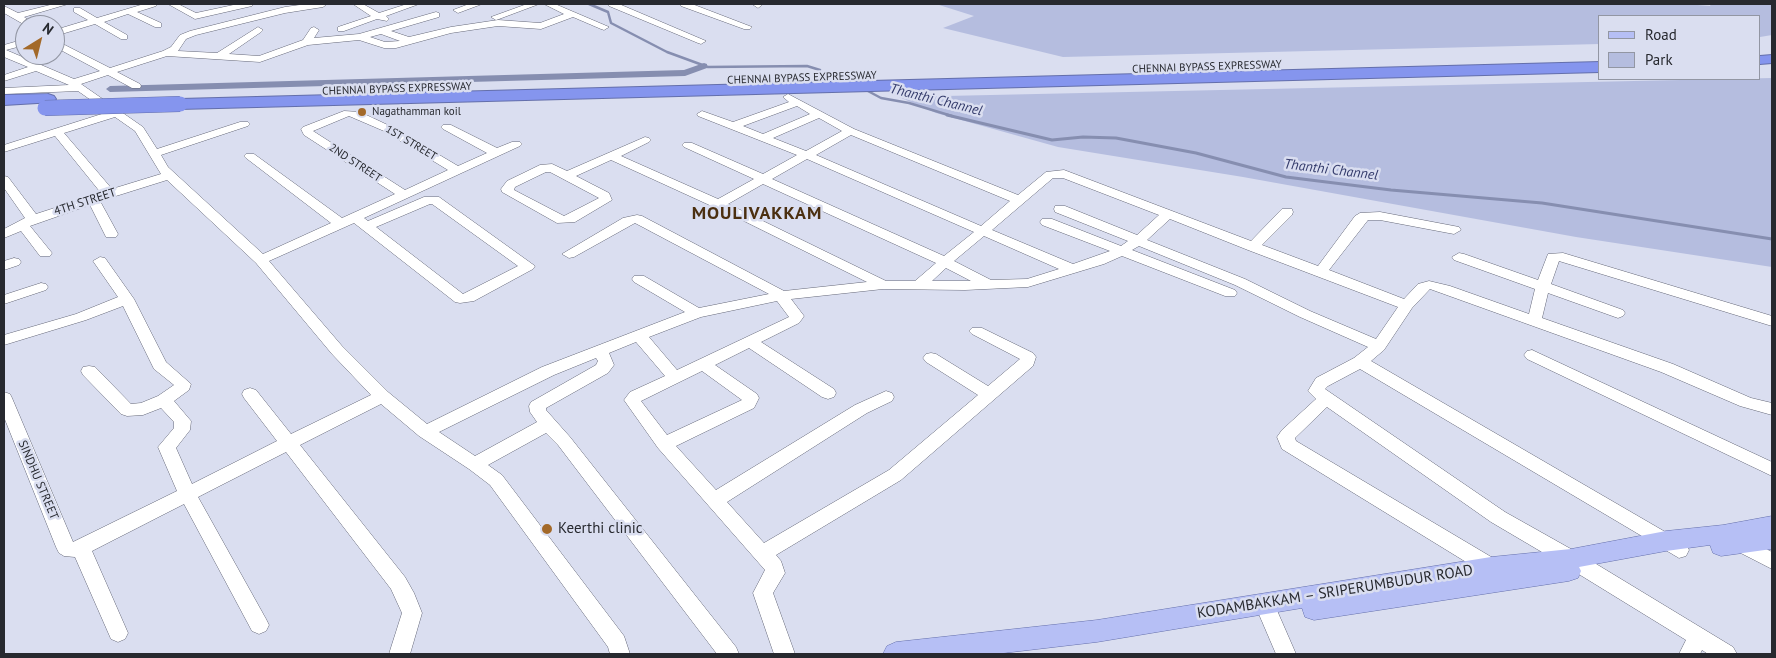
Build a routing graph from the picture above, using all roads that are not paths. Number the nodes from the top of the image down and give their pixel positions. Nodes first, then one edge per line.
1 (64, 4) edge
2 (153, 4) edge
3 (172, 4) edge
4 (249, 4) edge
5 (324, 4) edge
6 (357, 4) edge
7 (410, 4) edge
8 (478, 4) edge
9 (535, 4) edge
10 (548, 4) edge
11 (612, 4) edge
12 (684, 4) edge
13 (4, 9) edge
14 (77, 10) dead end
15 (458, 10) dead end
16 (129, 11) junction
17 (573, 14) junction
18 (16, 15) edge
19 (22, 15) edge
20 (436, 15) dead end
21 (378, 16) junction
22 (496, 17) dead end
23 (96, 21) junction
24 (158, 25) dead end
25 (397, 25) junction
26 (604, 26) dead end
27 (747, 27) dead end
28 (341, 29) dead end
29 (65, 30) edge
30 (258, 30) dead end
31 (314, 30) dead end
32 (381, 31) junction
33 (124, 37) dead end
34 (360, 37) junction
35 (413, 40) junction
36 (701, 41) dead end
37 (306, 42) junction
38 (65, 48) edge
39 (166, 53) junction
40 (218, 57) junction
41 (1598, 57) edge
42 (29, 65) edge
43 (1598, 67) edge
44 (35, 68) junction
45 (109, 71) junction
46 (4, 78) edge
47 (77, 85) junction
48 (136, 86) dead end
49 (4, 91) edge
50 (4, 100) edge
51 (180, 100) junction
52 (47, 103) junction
53 (4, 109) edge
54 (116, 112) junction
55 (702, 114) dead end
56 (817, 114) junction
57 (244, 124) dead end
58 (733, 126) junction
59 (447, 127) dead end
60 (307, 130) joint
61 (850, 131) junction
62 (58, 132) junction
63 (762, 138) junction
64 (645, 140) dead end
65 (516, 144) dead end
66 (688, 145) dead end
67 (4, 149) edge
68 (497, 153) junction
69 (153, 154) junction
70 (807, 155) junction
71 (250, 156) dead end
72 (611, 156) junction
73 (458, 171) junction
74 (169, 176) junction
75 (566, 176) junction
76 (763, 178) junction
77 (4, 180) edge
78 (109, 194) junction
79 (404, 195) junction
80 (93, 199) junction
81 (1020, 200) junction
82 (718, 204) junction
83 (1060, 209) dead end
84 (1287, 212) dead end
85 (1167, 214) junction
86 (355, 217) junction
87 (28, 222) junction
88 (1047, 222) dead end
89 (342, 224) junction
90 (368, 226) junction
91 (1454, 230) dead end
92 (983, 231) junction
93 (4, 234) edge
94 (111, 234) dead end
95 (1138, 242) junction
96 (1253, 247) junction
97 (1122, 252) junction
98 (45, 253) dead end
99 (568, 254) dead end
100 (1459, 257) dead end
101 (261, 260) junction
102 (100, 261) dead end
103 (945, 262) junction
104 (1072, 269) junction
105 (1321, 272) junction
106 (639, 279) dead end
107 (988, 284) junction
108 (883, 285) junction
109 (918, 286) junction
110 (41, 287) dead end
111 (1543, 287) junction
112 (1230, 293) dead end
113 (781, 296) junction
114 (127, 299) junction
115 (4, 300) edge
116 (1407, 305) junction
117 (696, 313) junction
118 (1618, 313) dead end
119 (1534, 321) junction
120 (1772, 322) edge
121 (977, 331) dead end
122 (639, 336) junction
123 (4, 340) edge
124 (749, 341) junction
125 (1380, 346) junction
126 (600, 351) junction
127 (1532, 355) dead end
128 (931, 358) dead end
129 (1360, 362) junction
130 (703, 364) junction
131 (89, 371) dead end
132 (676, 378) junction
133 (828, 393) dead end
134 (250, 394) dead end
135 (988, 394) junction
136 (382, 396) junction
137 (886, 397) dead end
138 (4, 398) edge
139 (1326, 399) junction
140 (164, 400) junction
141 (1772, 409) edge
142 (548, 424) junction
143 (425, 432) junction
144 (288, 444) junction
145 (664, 444) junction
146 (475, 464) junction
147 (1772, 469) edge
148 (187, 494) junction
149 (715, 500) junction
150 (1772, 525) edge
151 (1732, 539) junction
152 (1772, 539) edge
153 (1672, 545) junction
154 (81, 548) junction
155 (762, 554) junction
156 (1772, 562) edge
157 (1579, 563) junction
158 (1491, 567) junction
159 (1268, 610) junction
160 (259, 625) dead end
161 (118, 633) dead end
162 (1693, 646) edge
163 (400, 654) edge
164 (620, 654) edge
165 (729, 654) edge
166 (784, 654) edge
167 (896, 654) edge
168 (996, 654) edge
169 (1286, 654) edge
170 (1726, 654) edge

1 - 19 street
2 - 16 street
3 - 4 street
5 - 39 street
6 - 21 street
7 - 21 street
8 - 15 street
9 - 22 street
10 - 17 street
11 - 36 street
12 - 27 street
13 - 18 street
14 - 23 street
16 - 23 street
16 - 24 street
17 - 26 street
17 - 35 street
20 - 25 street
21 - 25 street
21 - 28 street
23 - 29 street
23 - 33 street
25 - 32 street
30 - 40 street
31 - 37 street
32 - 34 street
32 - 35 street
34 - 35 street
34 - 37 street
37 - 40 street
38 - 45 street
39 - 40 street
39 - 45 street
41 - 51 highway, CHENNAI BYPASS EXPRESSWAY
42 - 44 street
43 - 51 highway, CHENNAI BYPASS EXPRESSWAY
44 - 46 street
44 - 47 street
45 - 47 street
45 - 48 street
47 - 49 street
47 - 54 street
50 - 52 highway, CHENNAI BYPASS EXPRESSWAY
51 - 52 highway, CHENNAI BYPASS EXPRESSWAY, bridge
52 - 53 highway, CHENNAI BYPASS EXPRESSWAY
54 - 62 street
54 - 69 street
55 - 58 street
56 - 58 street
56 - 61 street
56 - 63 street
57 - 69 street
58 - 63 street
59 - 68 street
60 - 73 street, 1ST STREET
60 - 79 street, 2ND STREET
61 - 70 street
61 - 81 street
62 - 67 street
62 - 78 street
63 - 70 street
64 - 72 street
65 - 68 street
66 - 76 street
68 - 73 street
69 - 74 street
70 - 76 street
70 - 92 street
71 - 89 street
72 - 75 street
72 - 82 street
73 - 79 street
74 - 78 street, 4TH STREET
74 - 101 street
75 - 75 street
76 - 82 street
76 - 103 street
77 - 87 street
78 - 80 street, 4TH STREET
79 - 86 street
80 - 87 street, 4TH STREET
80 - 94 street
81 - 85 street
81 - 92 street
82 - 108 street
83 - 95 street
84 - 96 street
85 - 95 street
85 - 96 street
86 - 89 street
86 - 90 street
87 - 93 street, 4TH STREET
87 - 98 street
88 - 97 street
89 - 101 street
90 - 90 street
91 - 105 street
92 - 103 street
92 - 104 street
95 - 97 street
95 - 125 street
96 - 105 street
97 - 104 street
97 - 112 street
99 - 113 street
100 - 111 street
101 - 136 street
102 - 114 street
103 - 107 street
103 - 109 street
104 - 107 street
105 - 116 street
106 - 117 street
107 - 109 street
108 - 109 street
108 - 113 street
110 - 115 street
111 - 118 street
111 - 119 street
111 - 120 street
113 - 117 street
113 - 124 street
114 - 123 street
114 - 140 street
116 - 119 street
116 - 125 street
117 - 122 street
119 - 141 street
121 - 135 street
122 - 126 street
122 - 132 street
124 - 130 street
124 - 133 street
125 - 129 street
126 - 142 street
126 - 143 street
127 - 147 street
128 - 135 street
129 - 139 street
129 - 153 street
130 - 132 street
130 - 145 street
131 - 140 street
132 - 145 street
134 - 144 street
135 - 155 street
136 - 143 street
136 - 144 street
137 - 149 street
138 - 154 street, SINDHU STREET
139 - 157 street
139 - 158 street
140 - 148 street
142 - 146 street
142 - 165 street
143 - 146 street
144 - 148 street
144 - 163 street
145 - 149 street
146 - 164 street
148 - 154 street
148 - 160 street
149 - 155 street
150 - 151 main road, KODAMBAKKAM – SRIPERUMBUDUR ROAD
151 - 152 main road, KODAMBAKKAM – SRIPERUMBUDUR ROAD
151 - 153 main road, KODAMBAKKAM – SRIPERUMBUDUR ROAD
151 - 156 street
153 - 157 main road, KODAMBAKKAM – SRIPERUMBUDUR ROAD
154 - 161 street
155 - 166 street
157 - 158 main road, KODAMBAKKAM – SRIPERUMBUDUR ROAD
157 - 159 main road, KODAMBAKKAM – SRIPERUMBUDUR ROAD
157 - 162 street
158 - 159 main road, KODAMBAKKAM – SRIPERUMBUDUR ROAD
159 - 167 main road, KODAMBAKKAM – SRIPERUMBUDUR ROAD
159 - 168 main road, KODAMBAKKAM – SRIPERUMBUDUR ROAD
159 - 169 street
162 - 170 street

